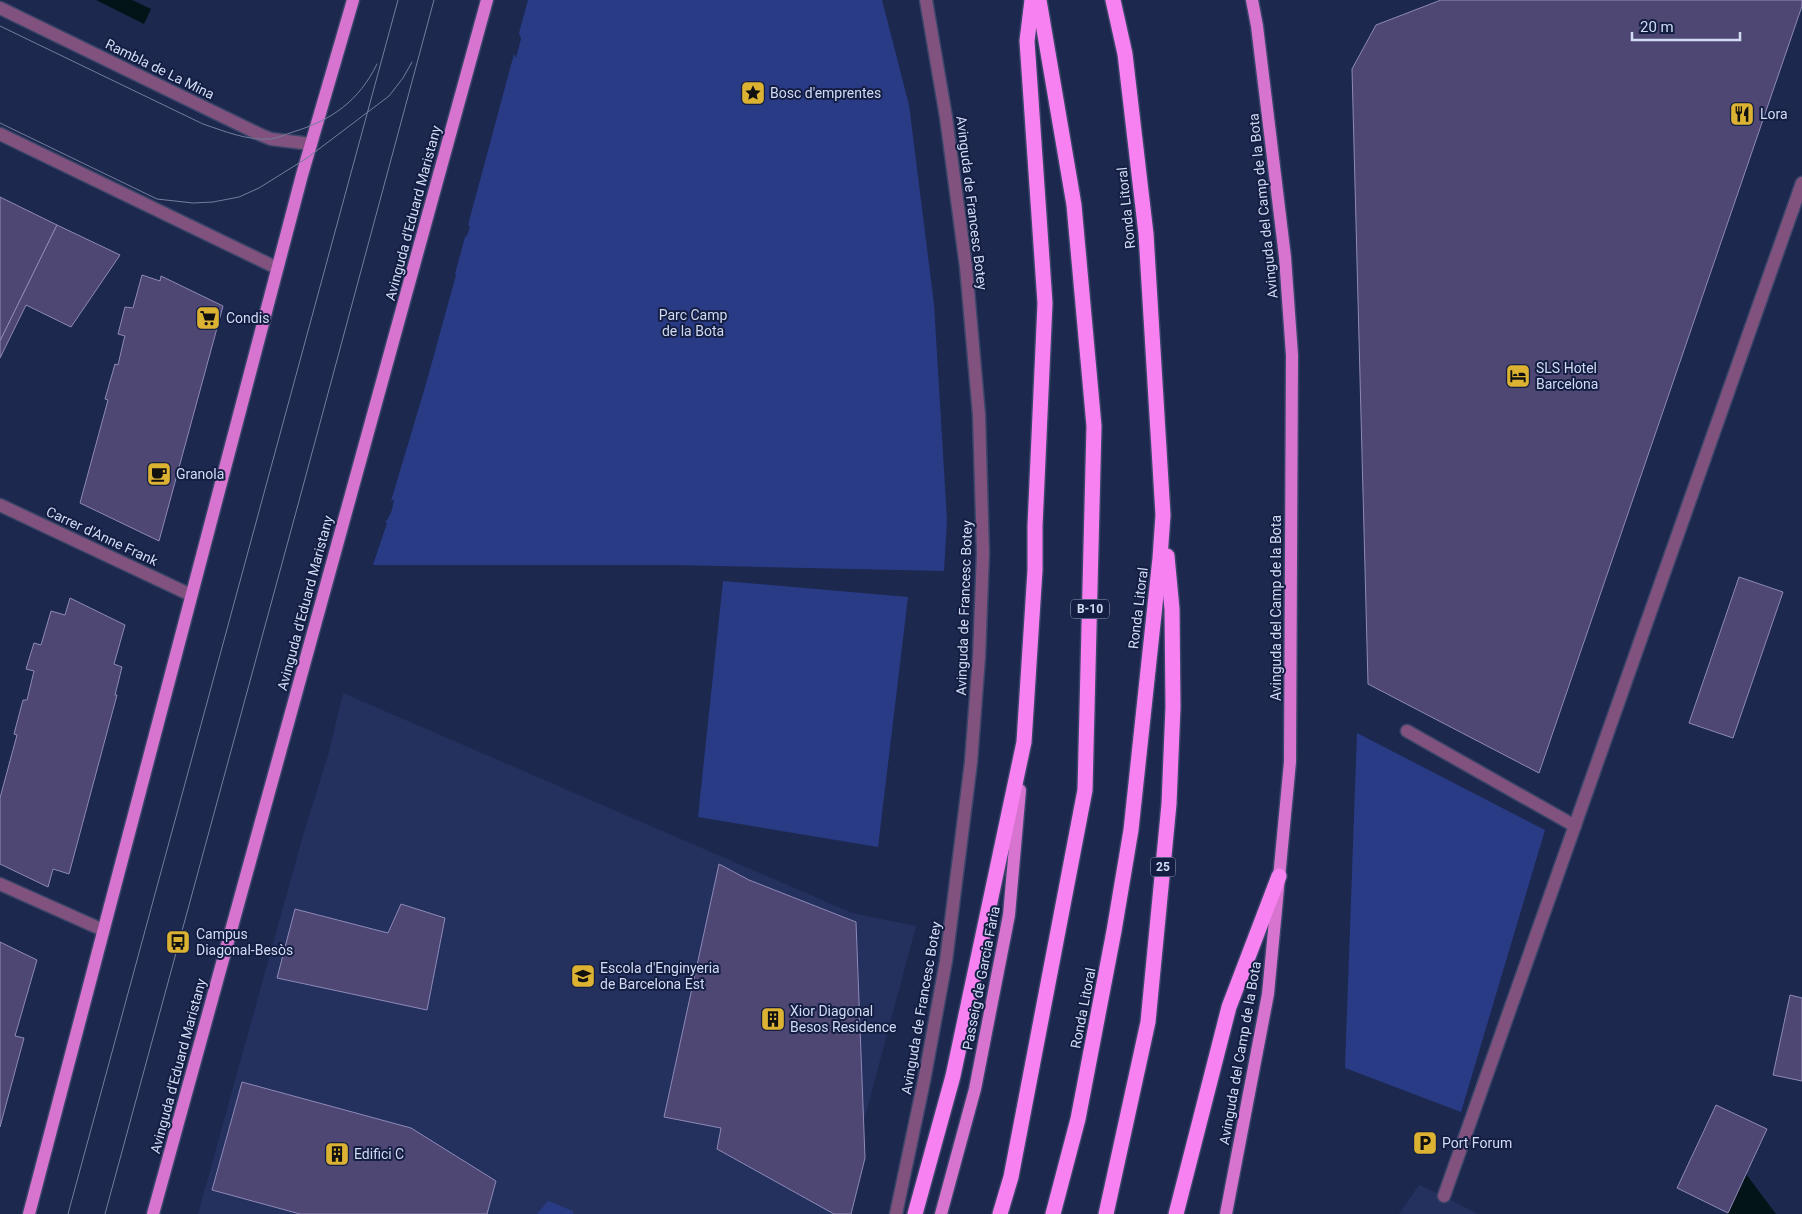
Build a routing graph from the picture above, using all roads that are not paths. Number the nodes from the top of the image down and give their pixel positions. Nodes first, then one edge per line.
1 (353, 0) edge
2 (487, 0) edge
3 (926, 0) edge
4 (1032, 0) edge
5 (1039, 0) edge
6 (1113, 0) edge
7 (1252, 0) edge
8 (0, 8) edge
9 (0, 134) edge
10 (311, 144) junction
11 (1802, 184) edge
12 (278, 268) junction
13 (0, 505) edge
14 (1163, 515) junction
15 (191, 595) junction
16 (1407, 731) dead end
17 (1024, 742) junction
18 (1575, 826) junction
19 (1279, 876) junction
20 (0, 884) edge
21 (103, 930) junction
22 (1444, 1196) dead end
23 (29, 1214) edge
24 (153, 1214) edge
25 (896, 1214) edge
26 (915, 1214) edge
27 (941, 1214) edge
28 (1000, 1214) edge
29 (1053, 1214) edge
30 (1106, 1214) edge
31 (1176, 1214) edge
32 (1226, 1214) edge

1 - 10 main road
2 - 24 main road, Avinguda d'Eduard Maristany
3 - 25 street, Avinguda de Francesc Botey
4 - 17 highway
5 - 28 highway, B-10
6 - 14 highway, Ronda Litoral
7 - 19 main road, Avinguda del Camp de la Bota
8 - 10 street, Rambla de La Mina
9 - 12 street
10 - 12 main road
11 - 18 street
12 - 15 main road
13 - 15 street, Carrer d'Anne Frank
14 - 29 highway, Ronda Litoral
14 - 30 highway, 25
15 - 21 main road
16 - 18 street
17 - 26 highway
17 - 27 main road, Passeig de Garcia Fària
18 - 22 street
19 - 31 highway
19 - 32 main road, Avinguda del Camp de la Bota
20 - 21 street
21 - 23 main road

